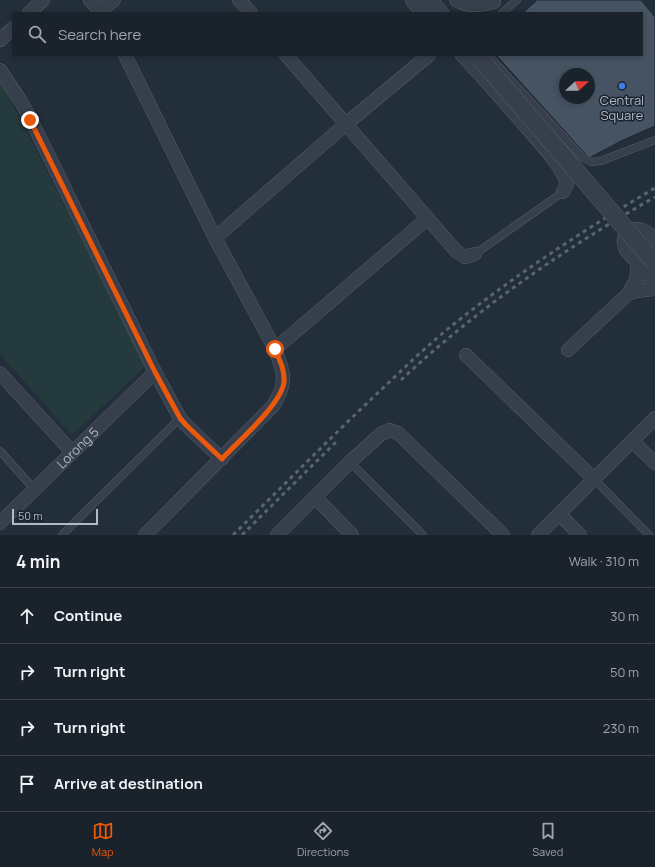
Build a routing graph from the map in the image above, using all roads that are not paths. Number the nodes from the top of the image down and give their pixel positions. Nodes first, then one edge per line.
1 (43, 0) edge
2 (90, 0) edge
3 (114, 0) edge
4 (240, 0) edge
5 (414, 0) edge
6 (428, 0) edge
7 (450, 0) edge
8 (456, 0) edge
9 (517, 0) edge
10 (499, 8) edge
11 (30, 12) edge
12 (101, 12) edge
13 (250, 12) edge
14 (424, 12) edge
15 (439, 12) edge
16 (459, 12) edge
17 (486, 12) edge
18 (12, 29) edge
19 (0, 40) edge
20 (125, 56) edge
21 (287, 56) edge
22 (428, 56) edge
23 (463, 56) edge
24 (478, 56) edge
25 (489, 56) edge
26 (0, 70) edge
27 (346, 124) junction
28 (655, 140) edge
29 (562, 192) joint
30 (428, 218) junction
31 (215, 238) junction
32 (655, 240) edge
33 (475, 254) joint
34 (655, 263) edge
35 (638, 264) junction
36 (655, 284) edge
37 (655, 289) edge
38 (628, 294) junction
39 (275, 349) junction
40 (568, 350) dead end
41 (466, 355) dead end
42 (155, 372) junction
43 (0, 373) edge
44 (180, 418) junction
45 (655, 418) edge
46 (632, 440) junction
47 (0, 451) edge
48 (72, 452) junction
49 (222, 459) junction
50 (350, 462) junction
51 (655, 464) edge
52 (594, 479) junction
53 (34, 489) junction
54 (315, 497) junction
55 (559, 514) junction
56 (0, 523) edge
57 (62, 535) edge
58 (145, 535) edge
59 (277, 535) edge
60 (352, 535) edge
61 (423, 535) edge
62 (503, 535) edge
63 (538, 535) edge
64 (580, 535) edge
65 (650, 535) edge

1 - 11 street
2 - 12 street
3 - 12 street
4 - 13 street
5 - 14 street
6 - 15 street
7 - 16 street
8 - 10 street
9 - 10 lane
10 - 17 street
18 - 19 street
20 - 31 street
21 - 27 street
22 - 27 street
23 - 29 street
24 - 34 street, bridge
25 - 28 lane
26 - 42 street
27 - 30 street
27 - 31 street
29 - 33 lane
30 - 33 street
30 - 39 street
31 - 39 street
32 - 35 street
35 - 36 street
35 - 38 street
37 - 38 street
38 - 40 street
39 - 49 street
41 - 52 street
42 - 44 street
42 - 48 street, Lorong 5
43 - 48 street
44 - 49 street
44 - 57 lane
45 - 46 street
46 - 51 street
46 - 52 street
47 - 53 lane
48 - 53 street, Lorong 5
49 - 58 street
50 - 54 street
50 - 61 lane
50 - 62 street
52 - 55 street
52 - 65 lane
53 - 56 street, Lorong 5
54 - 59 street
54 - 60 street
55 - 63 street
55 - 64 street

